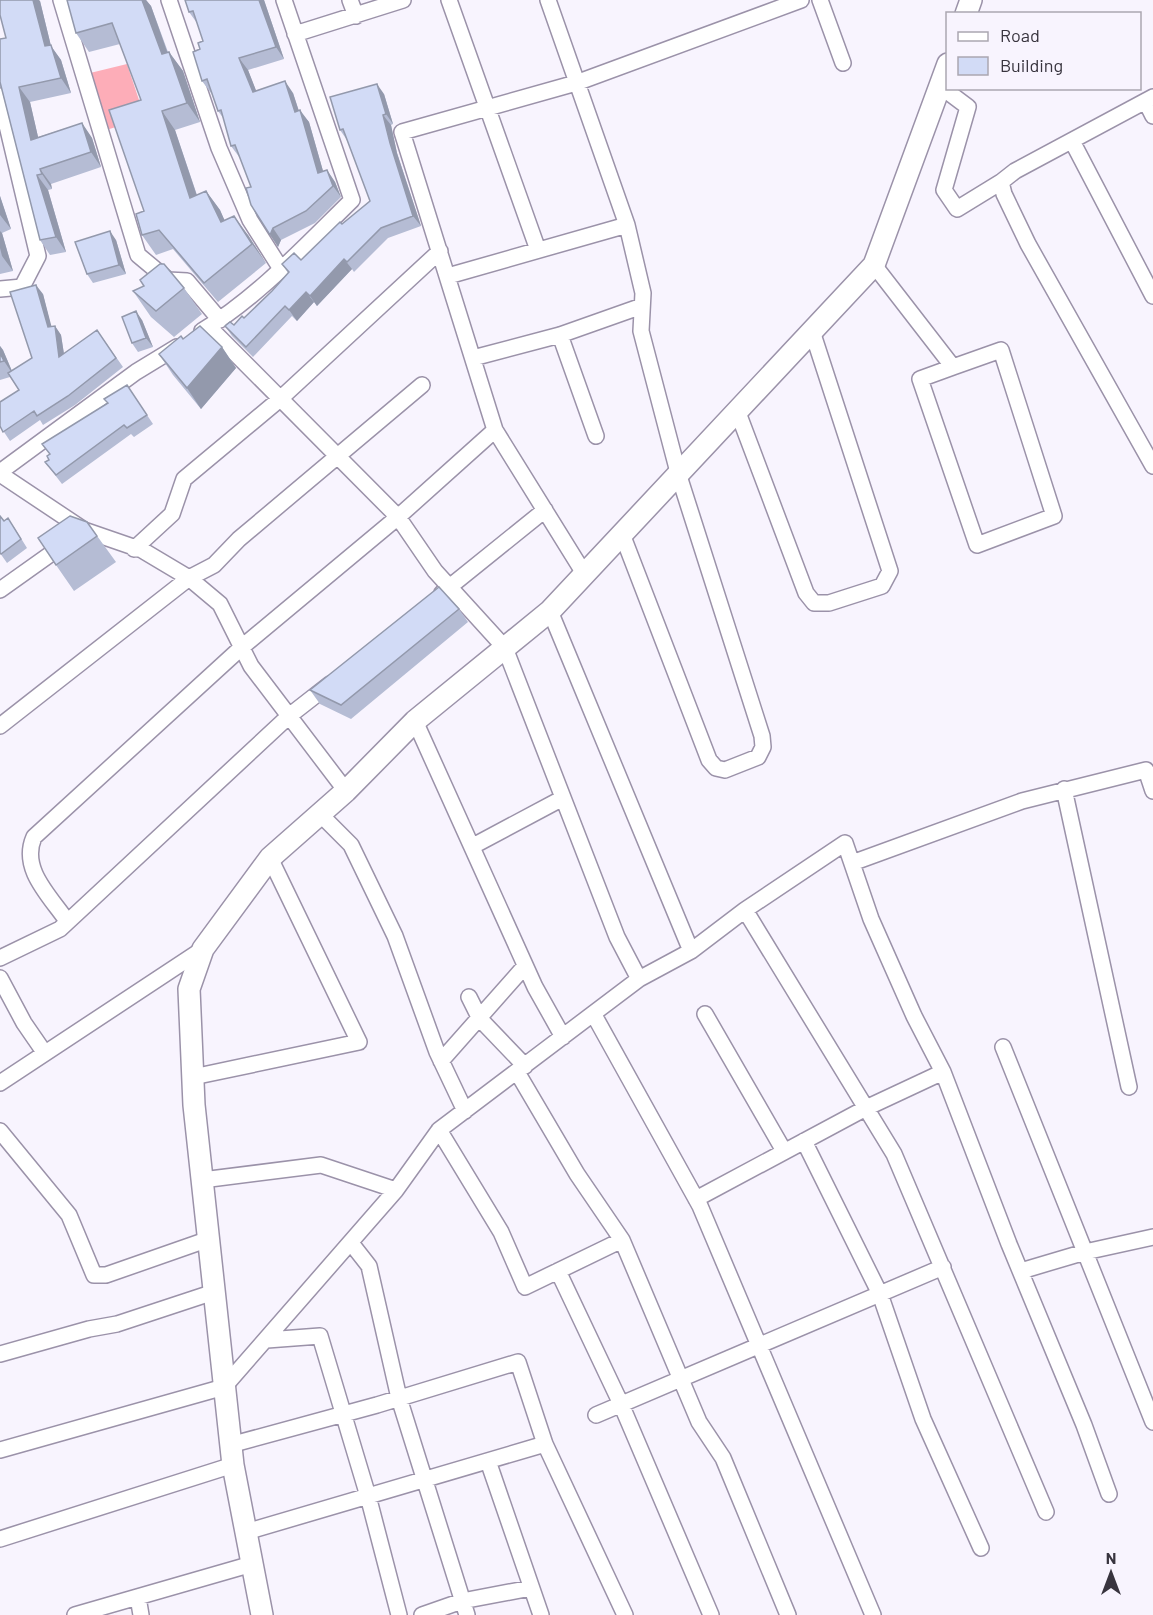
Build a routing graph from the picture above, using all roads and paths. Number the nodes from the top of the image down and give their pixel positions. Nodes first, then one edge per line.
1 (61, 0) edge
2 (169, 0) edge
3 (284, 0) edge
4 (350, 0) edge
5 (403, 0) edge
6 (449, 0) edge
7 (548, 0) edge
8 (801, 0) edge
9 (820, 0) edge
10 (356, 16) junction
11 (295, 34) junction
12 (843, 63) dead end
13 (946, 70) edge
14 (576, 83) junction
15 (940, 86) junction
16 (0, 96) edge
17 (1149, 100) edge
18 (489, 110) junction
19 (1153, 116) edge
20 (1072, 141) junction
21 (1001, 182) junction
22 (627, 225) junction
23 (538, 250) junction
24 (440, 251) junction
25 (874, 265) junction
26 (281, 268) junction
27 (448, 276) junction
28 (0, 289) edge
29 (1153, 296) edge
30 (642, 306) junction
31 (214, 324) junction
32 (812, 331) junction
33 (560, 335) junction
34 (473, 358) junction
35 (953, 368) junction
36 (422, 385) dead end
37 (280, 399) junction
38 (737, 410) junction
39 (495, 430) junction
40 (596, 435) dead end
41 (338, 454) junction
42 (1153, 466) edge
43 (0, 473) edge
44 (679, 476) junction
45 (545, 510) junction
46 (398, 517) junction
47 (84, 530) junction
48 (622, 534) junction
49 (134, 549) junction
50 (585, 574) junction
51 (189, 578) junction
52 (450, 587) junction
53 (0, 590) edge
54 (432, 602) edge
55 (550, 611) junction
56 (242, 647) junction
57 (505, 648) junction
58 (343, 673) edge
59 (289, 716) junction
60 (415, 721) junction
61 (0, 726) edge
62 (1064, 789) junction
63 (1153, 791) edge
64 (346, 792) junction
65 (563, 798) junction
66 (320, 814) junction
67 (473, 846) junction
68 (270, 858) junction
69 (852, 863) junction
70 (745, 910) junction
71 (67, 921) junction
72 (203, 949) junction
73 (691, 951) junction
74 (0, 958) edge
75 (525, 966) junction
76 (0, 978) edge
77 (639, 980) junction
78 (469, 997) dead end
79 (705, 1014) dead end
80 (594, 1015) junction
81 (480, 1018) junction
82 (563, 1037) junction
83 (1003, 1047) dead end
84 (44, 1052) junction
85 (441, 1060) junction
86 (521, 1069) junction
87 (943, 1072) junction
88 (193, 1077) junction
89 (0, 1083) edge
90 (1129, 1087) dead end
91 (866, 1108) junction
92 (465, 1111) junction
93 (439, 1130) junction
94 (0, 1131) edge
95 (804, 1141) junction
96 (784, 1151) junction
97 (202, 1180) junction
98 (396, 1190) junction
99 (696, 1199) junction
100 (1153, 1237) edge
101 (209, 1239) junction
102 (622, 1240) junction
103 (351, 1243) junction
104 (1085, 1252) junction
105 (943, 1267) junction
106 (558, 1271) junction
107 (1021, 1272) junction
108 (214, 1292) junction
109 (880, 1294) junction
110 (267, 1340) junction
111 (760, 1345) junction
112 (0, 1354) edge
113 (681, 1379) junction
114 (224, 1387) junction
115 (399, 1398) junction
116 (621, 1404) junction
117 (343, 1414) junction
118 (596, 1415) dead end
119 (1153, 1422) edge
120 (546, 1444) junction
121 (0, 1450) edge
122 (232, 1455) junction
123 (488, 1461) junction
124 (424, 1480) junction
125 (1109, 1494) dead end
126 (368, 1496) junction
127 (1046, 1512) dead end
128 (246, 1532) junction
129 (0, 1539) edge
130 (981, 1548) dead end
131 (252, 1564) junction
132 (531, 1588) junction
133 (138, 1597) junction
134 (464, 1608) edge
135 (75, 1615) edge
136 (141, 1615) edge
137 (262, 1615) edge
138 (399, 1615) edge
139 (422, 1615) edge
140 (542, 1615) edge
141 (625, 1615) edge
142 (711, 1615) edge
143 (788, 1615) edge
144 (873, 1615) edge

1 - 31 street
2 - 26 street
3 - 11 street
4 - 10 street
5 - 10 street
6 - 18 street
7 - 14 street
8 - 14 street
9 - 12 street
10 - 11 street
11 - 26 street
13 - 15 main road
14 - 18 street
14 - 22 street
15 - 21 street
15 - 25 main road
16 - 28 street
17 - 19 street
17 - 20 street
18 - 23 street
18 - 24 street
20 - 21 street
20 - 29 street
21 - 42 street
22 - 23 street
22 - 30 street
23 - 27 street
24 - 27 street
24 - 37 street
25 - 32 main road
25 - 35 street
26 - 31 street
27 - 34 street
30 - 33 street
30 - 44 street
31 - 37 street
31 - 43 street
32 - 38 main road
32 - 38 street
33 - 34 street
33 - 40 street
34 - 39 street
35 - 35 street
36 - 41 street
37 - 41 street
37 - 49 street
38 - 44 main road
39 - 45 street
39 - 46 street
41 - 46 street
41 - 51 street
43 - 47 street
44 - 48 main road
44 - 48 street
45 - 50 street
45 - 52 street
46 - 52 street
46 - 56 street
47 - 49 street
47 - 53 street
48 - 50 main road
49 - 51 street
50 - 55 main road
51 - 56 street
51 - 61 street
52 - 54 street
52 - 57 street
55 - 57 main road
55 - 73 street
56 - 59 street
56 - 71 street
57 - 60 main road
57 - 65 street
58 - 59 street
59 - 64 street
59 - 71 street
60 - 64 main road
60 - 67 street
62 - 63 street
62 - 69 street
62 - 90 street
64 - 66 main road
65 - 67 street
65 - 77 street
66 - 68 main road
66 - 85 street
67 - 75 street
68 - 72 main road
68 - 88 street
69 - 70 street
69 - 87 street
70 - 73 street
70 - 91 street
71 - 74 street
72 - 84 street
72 - 88 main road
73 - 77 street
75 - 81 street
75 - 82 street
76 - 84 street
77 - 80 street
78 - 81 street
79 - 96 street
80 - 82 street
80 - 99 street
81 - 85 street
81 - 86 street
82 - 86 street
83 - 104 street
84 - 89 street
85 - 92 street
86 - 92 street
86 - 102 street
87 - 91 street
87 - 107 street
88 - 97 main road
91 - 95 street
91 - 105 street
92 - 93 street
93 - 98 street
93 - 106 street
94 - 101 street
95 - 96 street
95 - 109 street
96 - 99 street
97 - 98 street
97 - 101 main road
98 - 103 street
99 - 111 street
100 - 104 street
101 - 108 main road
102 - 106 street
102 - 113 street
103 - 110 street
103 - 115 street
104 - 107 street
104 - 119 street
105 - 109 street
105 - 127 street
106 - 116 street
107 - 125 street
108 - 112 street
108 - 114 main road
109 - 111 street
109 - 130 street
110 - 114 street
110 - 117 street
111 - 113 street
111 - 144 street
113 - 116 street
113 - 143 street
114 - 121 street
114 - 122 main road
115 - 117 street
115 - 120 street
115 - 124 street
116 - 118 street
116 - 142 street
117 - 122 street
117 - 126 street
120 - 123 street
120 - 141 street
122 - 128 main road
122 - 129 street
123 - 124 street
123 - 132 street
124 - 126 street
124 - 134 street
126 - 128 street
126 - 138 street
128 - 131 main road
131 - 133 street
131 - 137 main road
132 - 134 street
132 - 140 street
133 - 135 street
133 - 136 street
134 - 139 street

